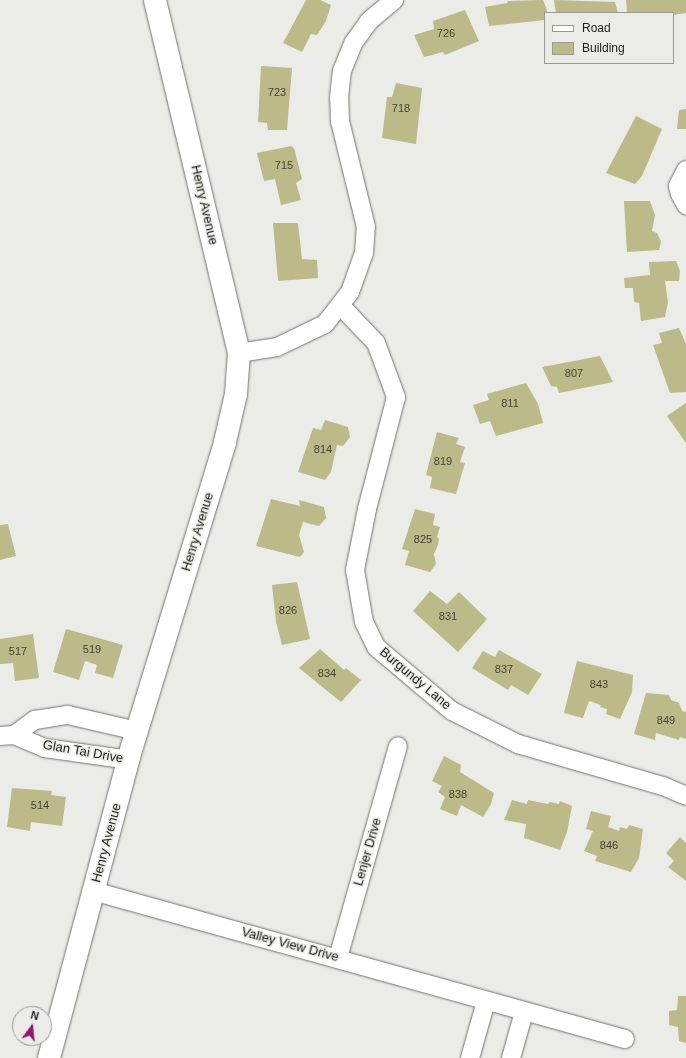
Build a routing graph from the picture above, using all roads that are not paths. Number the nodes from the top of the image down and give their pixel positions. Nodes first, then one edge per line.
1 (155, 0) edge
2 (394, 0) edge
3 (686, 170) edge
4 (686, 205) edge
5 (340, 305) junction
6 (239, 353) junction
7 (137, 731) junction
8 (7, 736) edge
9 (398, 746) dead end
10 (130, 760) junction
11 (686, 796) edge
12 (93, 891) junction
13 (338, 958) junction
14 (486, 1001) junction
15 (524, 1012) junction
16 (625, 1039) dead end
17 (48, 1058) edge
18 (470, 1058) edge
19 (511, 1058) edge

1 - 6 street, Henry Avenue
2 - 5 street
3 - 4 street
5 - 6 street
5 - 11 street, Burgundy Lane
6 - 7 street, Henry Avenue
7 - 8 street, Glan Tai Drive
7 - 10 street, Henry Avenue
8 - 10 street, Glan Tai Drive
9 - 13 street, Lenjer Drive
10 - 12 street, Henry Avenue
12 - 13 street, Valley View Drive
12 - 17 street, Henry Avenue
13 - 14 street, Valley View Drive
14 - 15 street, Valley View Drive
14 - 18 street
15 - 16 street, Valley View Drive
15 - 19 street

